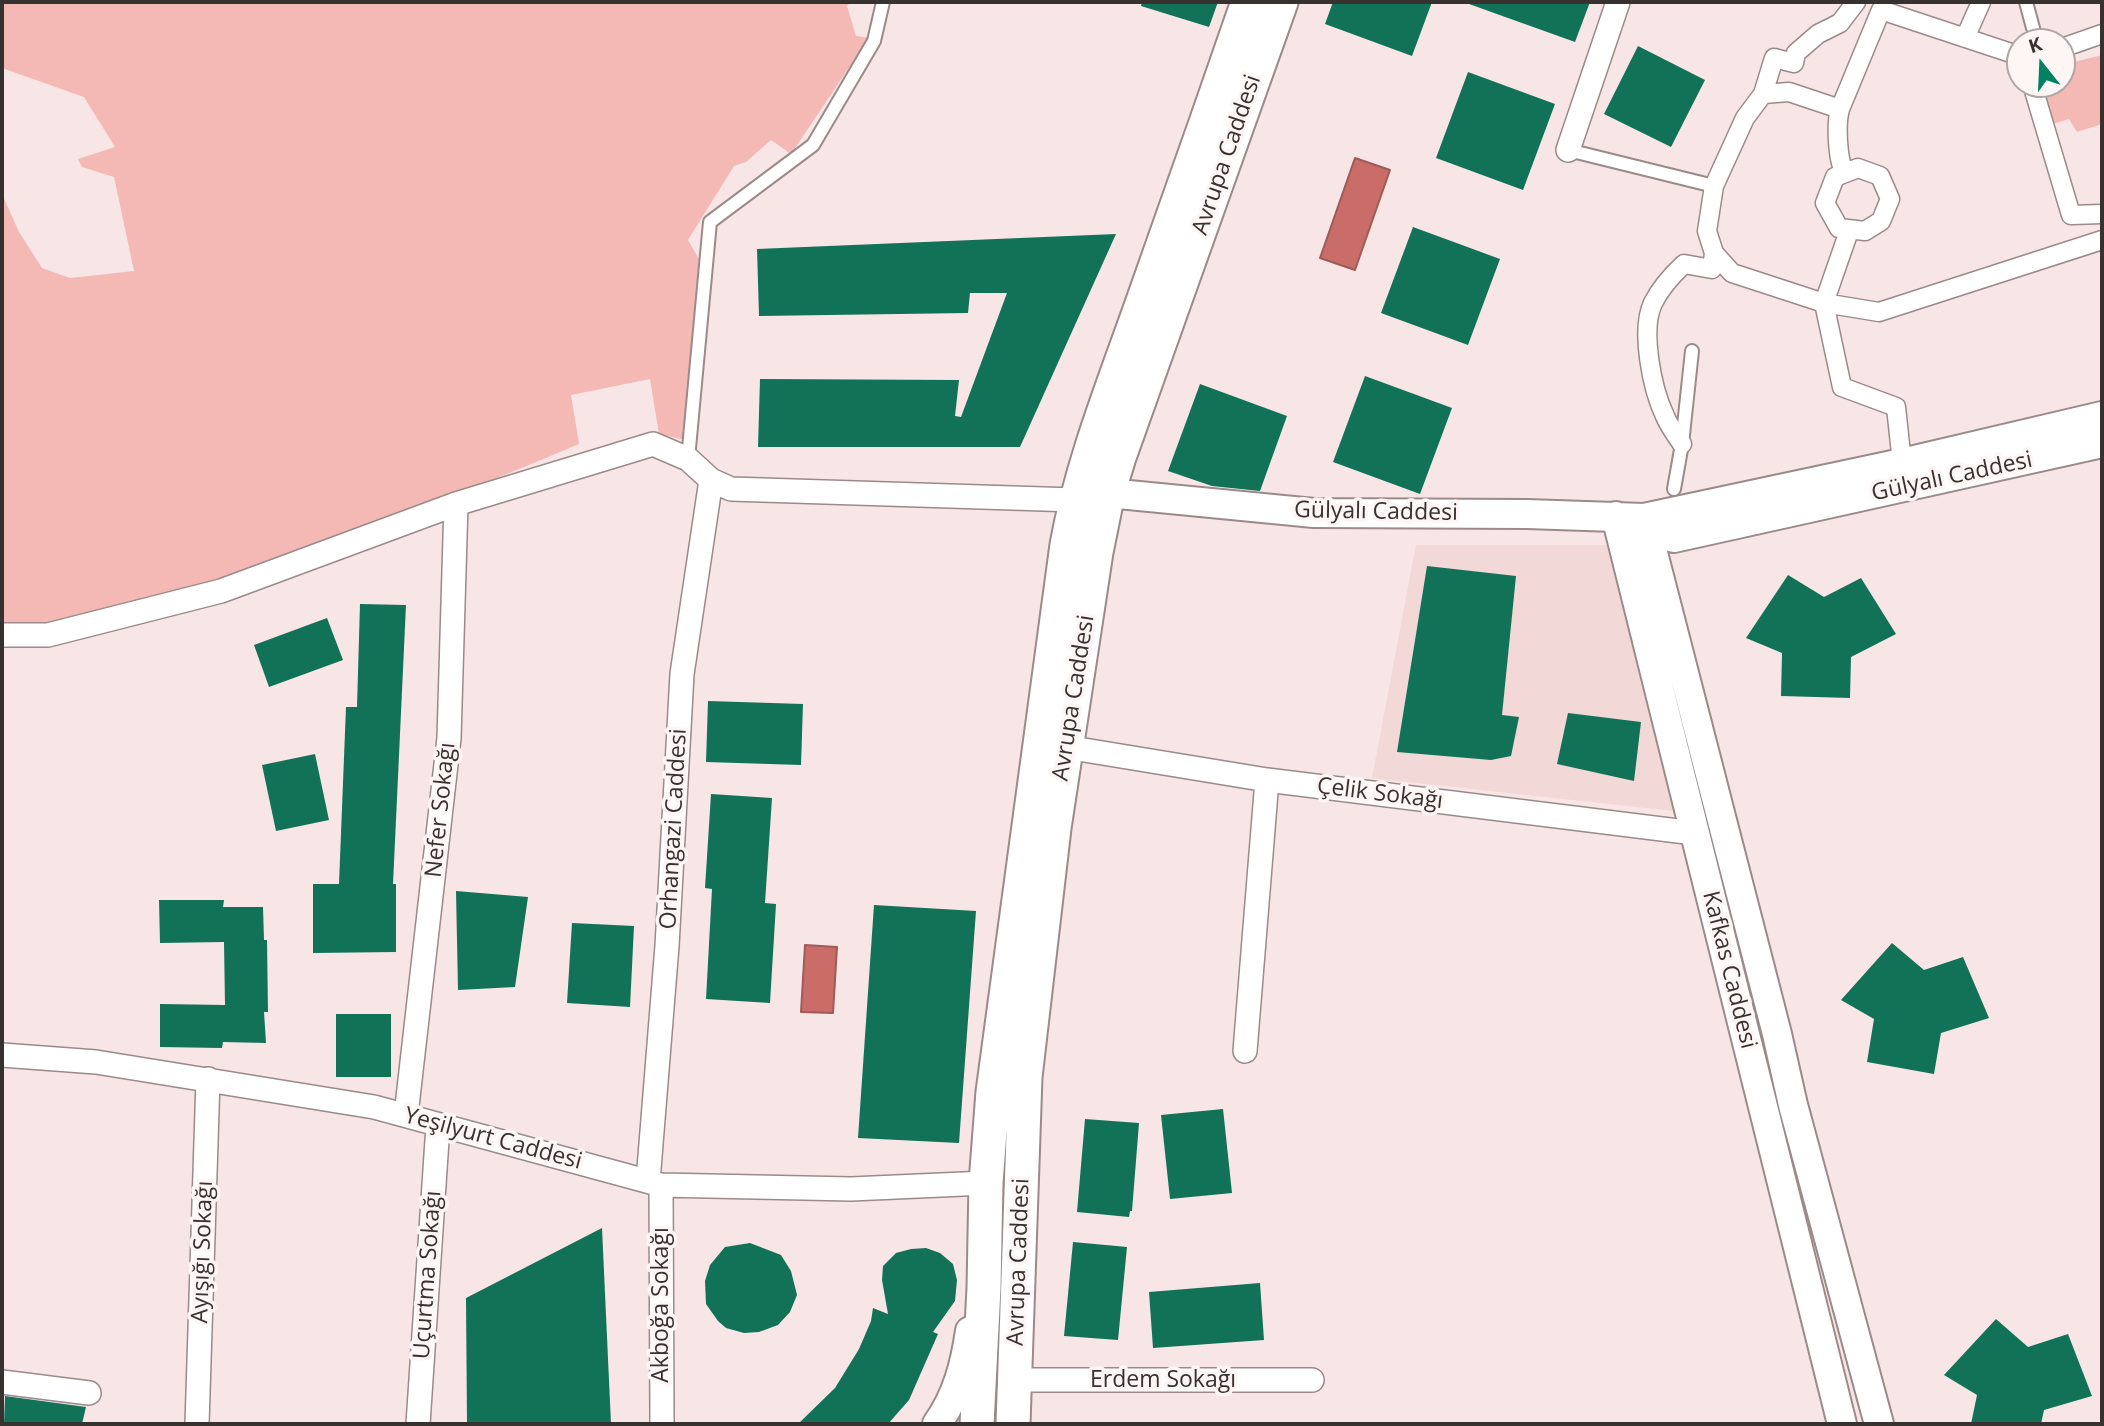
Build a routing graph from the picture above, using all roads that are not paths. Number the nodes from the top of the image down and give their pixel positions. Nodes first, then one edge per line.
1 (883, 2) edge
2 (1248, 2) edge
3 (1281, 2) edge
4 (1618, 2) edge
5 (1856, 2) edge
6 (1981, 2) edge
7 (2026, 2) edge
8 (2033, 28) dead end
9 (2102, 34) edge
10 (1965, 38) junction
11 (2076, 43) edge
12 (2006, 51) edge
13 (1763, 94) junction
14 (2036, 98) edge
15 (1840, 109) junction
16 (1569, 150) joint
17 (1845, 173) junction
18 (1714, 186) junction
19 (2102, 214) edge
20 (1849, 230) junction
21 (2102, 240) edge
22 (1714, 253) junction
23 (1824, 303) junction
24 (1692, 351) dead end
25 (2102, 416) edge
26 (2102, 443) edge
27 (1682, 444) junction
28 (688, 459) junction
29 (1902, 463) junction
30 (711, 480) junction
31 (1674, 489) dead end
32 (1108, 493) junction
33 (1075, 500) junction
34 (456, 503) junction
35 (1616, 516) junction
36 (1644, 519) junction
37 (2, 635) edge
38 (1066, 747) junction
39 (1267, 780) junction
40 (1694, 833) junction
41 (1245, 1051) dead end
42 (2, 1055) edge
43 (208, 1079) junction
44 (406, 1115) junction
45 (438, 1125) junction
46 (986, 1182) junction
47 (654, 1183) junction
48 (984, 1288) junction
49 (1015, 1380) junction
50 (1312, 1380) dead end
51 (2, 1382) edge
52 (89, 1393) dead end
53 (197, 1424) edge
54 (418, 1424) edge
55 (662, 1424) edge
56 (937, 1424) edge
57 (977, 1424) edge
58 (1013, 1424) edge
59 (1842, 1424) edge
60 (1879, 1424) edge

1 - 28 lane
2 - 33 main road, Avrupa Caddesi
3 - 32 main road, Avrupa Caddesi
4 - 16 street
5 - 13 street
6 - 10 street
7 - 8 lane
9 - 11 street
10 - 12 street
10 - 15 street
13 - 15 street
13 - 18 street
14 - 19 street
15 - 17 street
16 - 18 lane
17 - 20 street
17 - 20 street
18 - 22 street
20 - 23 street
21 - 23 street
22 - 23 street
22 - 27 street
23 - 29 street
24 - 27 lane
25 - 29 street, Gülyalı Caddesi
26 - 36 street, Gülyalı Caddesi
27 - 31 lane
28 - 30 street
28 - 34 street
29 - 36 street, Gülyalı Caddesi
30 - 33 street
30 - 47 street, Orhangazi Caddesi
32 - 35 street, Gülyalı Caddesi
32 - 38 main road, Avrupa Caddesi
33 - 46 main road, Avrupa Caddesi
34 - 37 street
34 - 44 street, Nefer Sokağı
35 - 36 street, Gülyalı Caddesi
35 - 40 street, Kafkas Caddesi
36 - 60 street, Kafkas Caddesi
38 - 39 street, Çelik Sokağı
38 - 49 main road, Avrupa Caddesi
39 - 40 street, Çelik Sokağı
39 - 41 street
40 - 59 street, Kafkas Caddesi
42 - 43 street, Yeşilyurt Caddesi
43 - 44 street, Yeşilyurt Caddesi
43 - 53 street, Ayışığı Sokağı
44 - 45 street, Yeşilyurt Caddesi
45 - 47 street, Yeşilyurt Caddesi
45 - 54 street, Uçurtma Sokağı
46 - 47 street, Yeşilyurt Caddesi
46 - 48 main road, Avrupa Caddesi
47 - 55 street, Akboğa Sokağı
48 - 56 street
48 - 57 main road, Avrupa Caddesi
49 - 50 street, Erdem Sokağı
49 - 58 main road, Avrupa Caddesi
51 - 52 street

